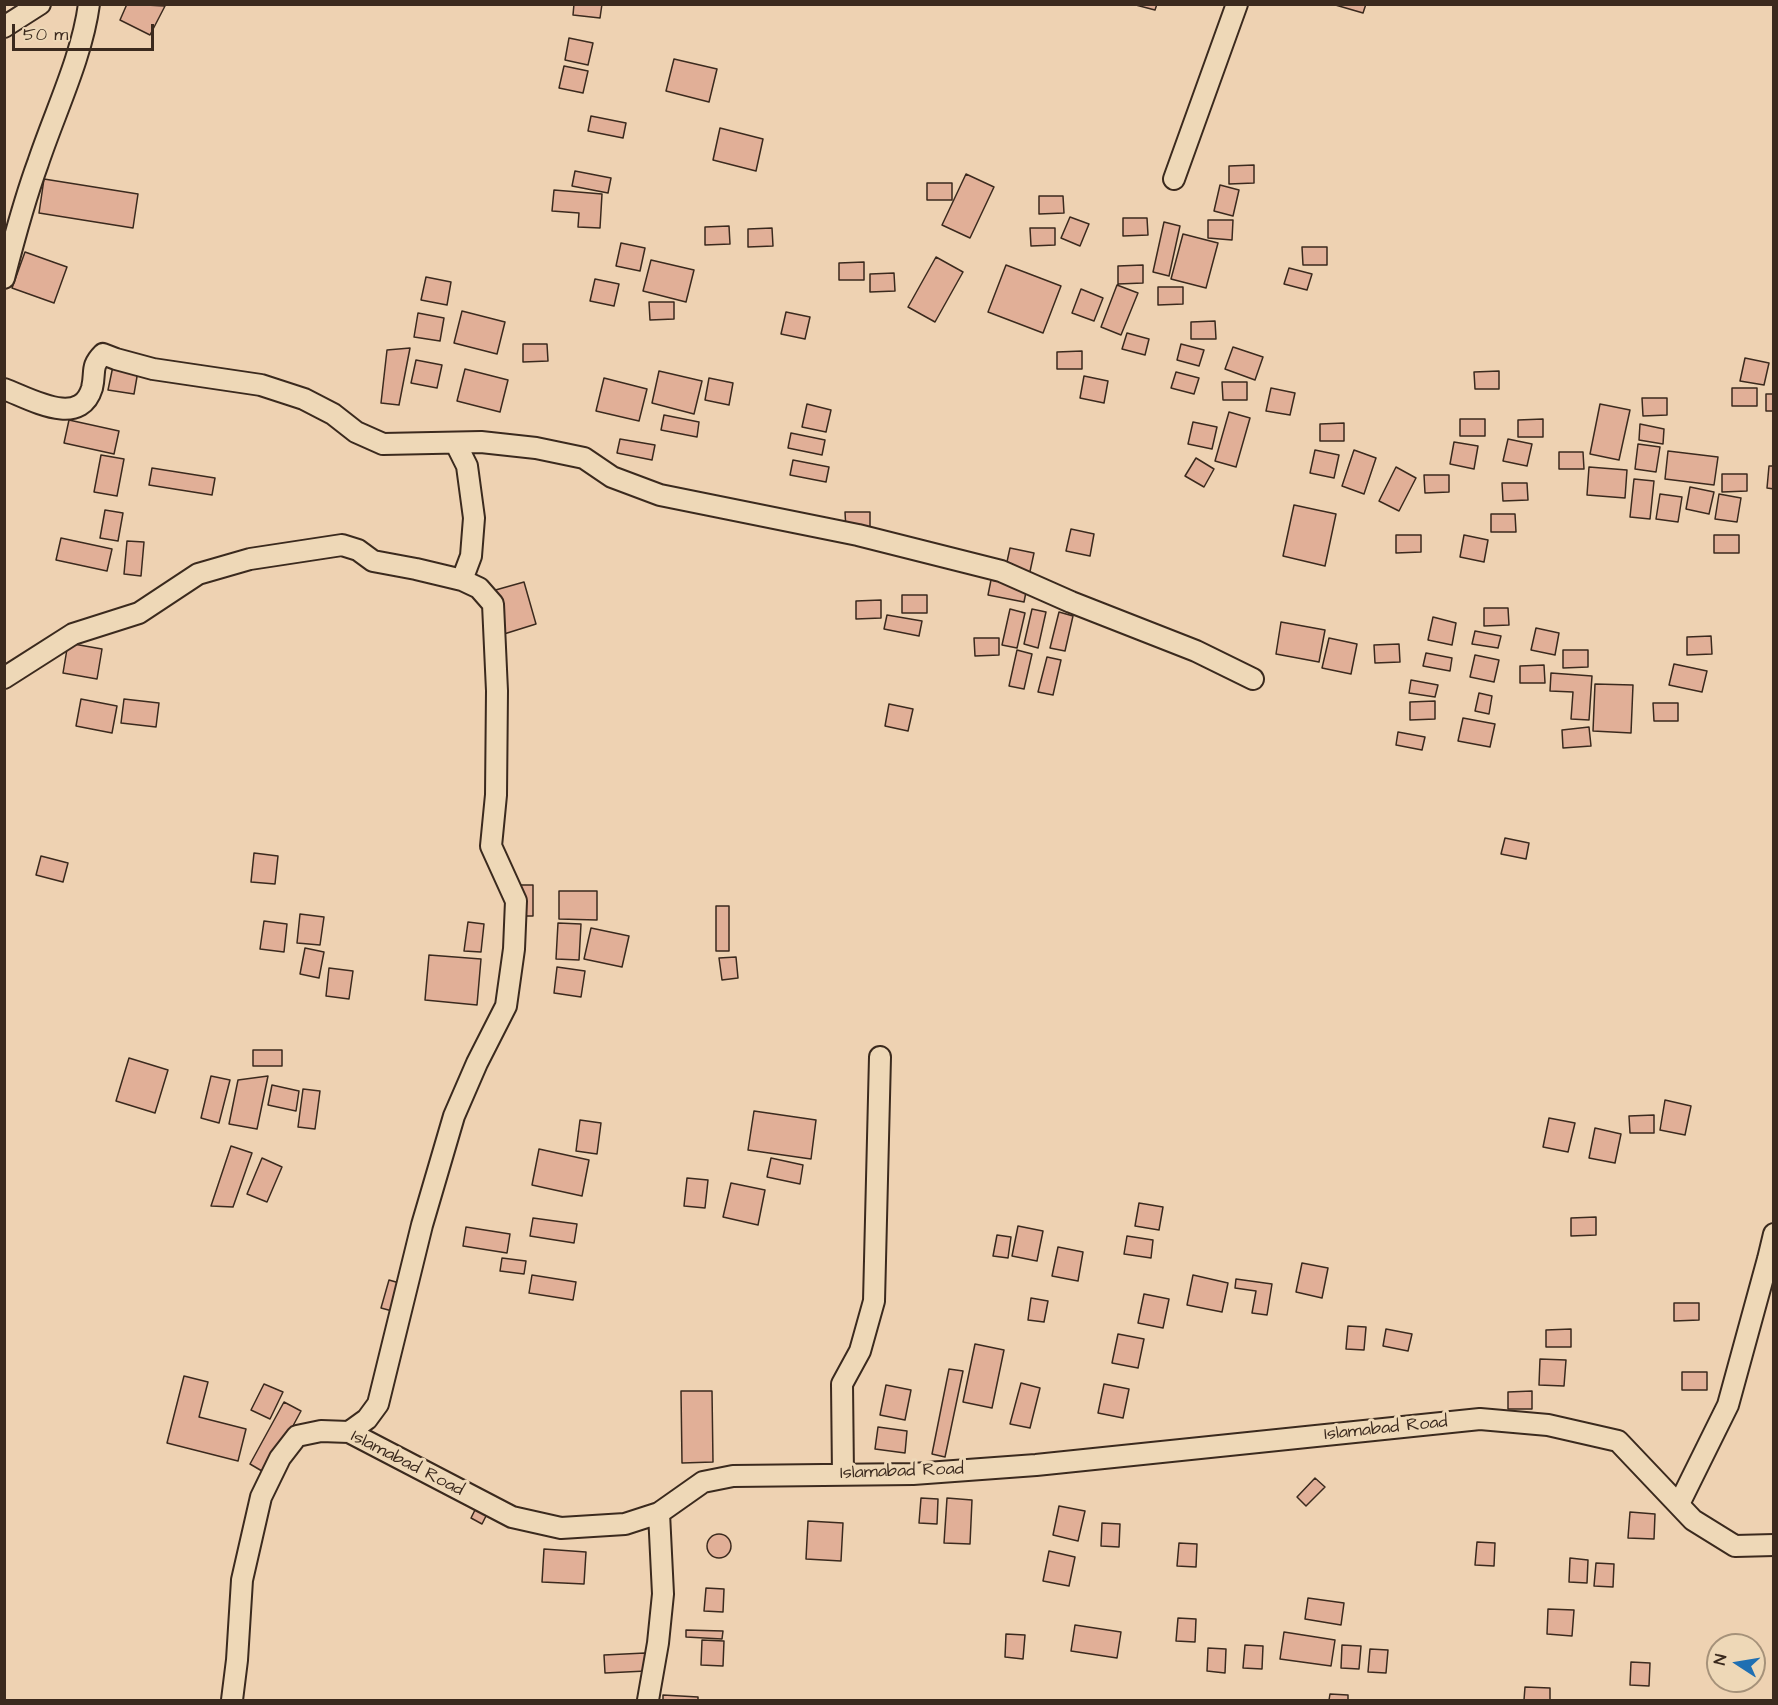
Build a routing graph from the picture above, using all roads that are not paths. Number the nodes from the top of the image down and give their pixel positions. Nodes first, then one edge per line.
1 (40, 4) edge
2 (89, 4) edge
3 (1237, 4) edge
4 (4, 27) edge
5 (1174, 179) dead end
6 (4, 278) edge
7 (4, 389) edge
8 (456, 444) junction
9 (462, 580) junction
10 (4, 678) edge
11 (1253, 679) dead end
12 (880, 1057) dead end
13 (1773, 1234) edge
14 (349, 1432) junction
15 (843, 1475) junction
16 (1679, 1504) junction
17 (659, 1513) junction
18 (1773, 1545) edge
19 (232, 1701) edge
20 (648, 1701) edge

1 - 4 street
2 - 6 street
3 - 5 street
7 - 8 street
8 - 9 street
8 - 11 street
9 - 10 street
9 - 14 street
12 - 15 street
13 - 16 street
14 - 17 street, Islamabad Road
14 - 19 street, Islamabad Road
15 - 16 street, Islamabad Road
15 - 17 street, Islamabad Road
16 - 18 street, Islamabad Road
17 - 20 street

